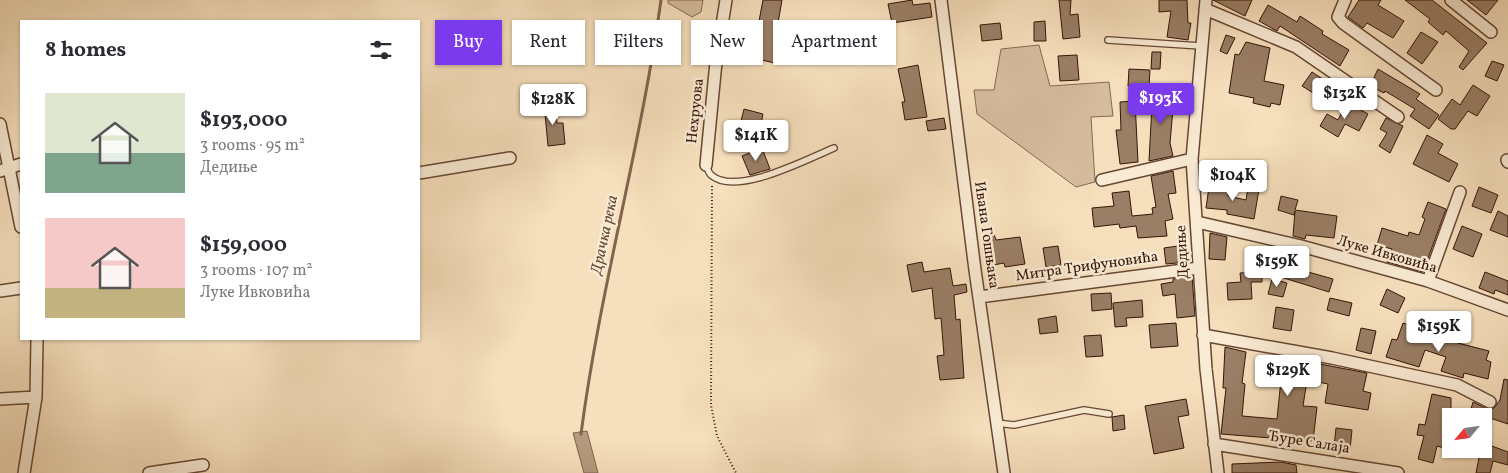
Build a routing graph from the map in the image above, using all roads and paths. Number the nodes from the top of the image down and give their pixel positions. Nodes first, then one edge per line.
1 (726, 0) edge
2 (942, 0) edge
3 (1345, 0) edge
4 (1452, 0) edge
5 (1205, 4) edge
6 (1491, 32) dead end
7 (1108, 40) dead end
8 (1201, 46) junction
9 (1436, 90) dead end
10 (1398, 117) dead end
11 (0, 124) edge
12 (834, 148) dead end
13 (510, 158) dead end
14 (1192, 159) junction
15 (20, 164) edge
16 (4, 169) edge
17 (708, 170) junction
18 (420, 173) edge
19 (1102, 180) dead end
20 (1460, 192) dead end
21 (1197, 222) junction
22 (20, 224) edge
23 (1199, 268) junction
24 (1428, 281) junction
25 (20, 288) edge
26 (0, 291) edge
27 (979, 297) junction
28 (1508, 310) edge
29 (1203, 335) junction
30 (37, 340) edge
31 (36, 397) junction
32 (0, 399) edge
33 (1490, 402) dead end
34 (1108, 414) dead end
35 (996, 423) junction
36 (1214, 444) junction
37 (203, 465) dead end
38 (24, 473) edge
39 (149, 473) edge
40 (736, 473) edge
41 (1004, 473) edge
42 (1218, 473) edge
43 (1398, 473) edge

1 - 17 street, Нехруова
2 - 27 street, Ивана Гошњака
3 - 9 street
4 - 6 street
5 - 8 street, Дедиње
5 - 10 street
7 - 8 lane
8 - 14 street, Дедиње
11 - 16 street
12 - 17 lane
13 - 18 street
14 - 19 street
14 - 21 street, Дедиње
15 - 16 street
16 - 22 street
17 - 40 path
20 - 24 street
21 - 23 street, Дедиње
21 - 24 street, Луке Ивковића
23 - 27 street, Митра Трифуновића
23 - 29 street, Дедиње
24 - 28 street, Луке Ивковића
25 - 26 street
27 - 35 street, Ивана Гошњака
29 - 33 street
29 - 36 street, Дедиње
30 - 31 street
31 - 32 street
31 - 38 street
34 - 35 lane
35 - 41 street, Ивана Гошњака
36 - 42 street, Дедиње
36 - 43 street, Ђуре Салаја
37 - 39 street

